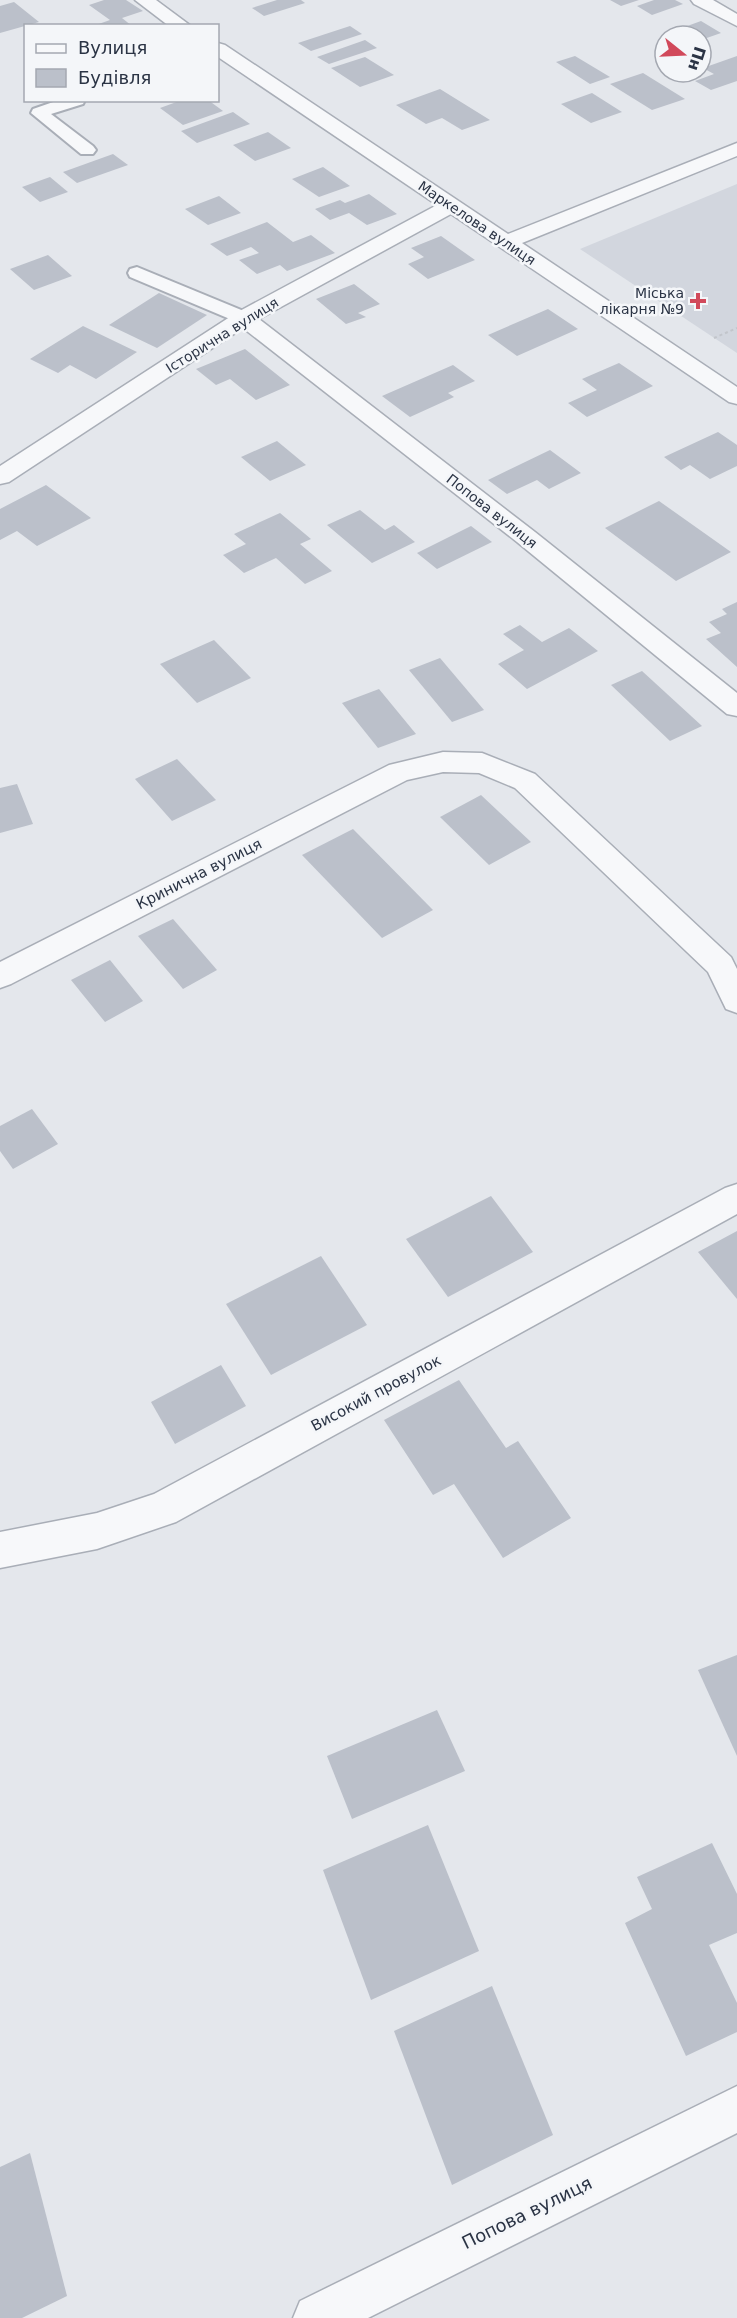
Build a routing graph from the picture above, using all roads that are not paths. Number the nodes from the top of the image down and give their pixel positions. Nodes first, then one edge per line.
1 (144, 0) edge
2 (700, 0) edge
3 (737, 21) edge
4 (179, 24) edge
5 (219, 52) edge
6 (71, 102) edge
7 (737, 149) edge
8 (87, 150) dead end
9 (451, 206) junction
10 (506, 242) junction
11 (137, 273) dead end
12 (244, 318) junction
13 (737, 397) edge
14 (0, 477) edge
15 (737, 707) edge
16 (0, 976) edge
17 (737, 1001) edge
18 (737, 1198) edge
19 (0, 1550) edge
20 (737, 2109) edge
21 (317, 2318) edge

1 - 4 street
2 - 3 street
5 - 9 street, Маркелова вулиця
6 - 8 lane
7 - 10 street
9 - 10 street, Маркелова вулиця
9 - 12 street, Історична вулиця
10 - 13 street, Маркелова вулиця
11 - 12 lane
12 - 14 street, Історична вулиця
12 - 15 street, Попова вулиця
16 - 17 street, Кринична вулиця
18 - 19 street, Високий провулок
20 - 21 street, Попова вулиця

